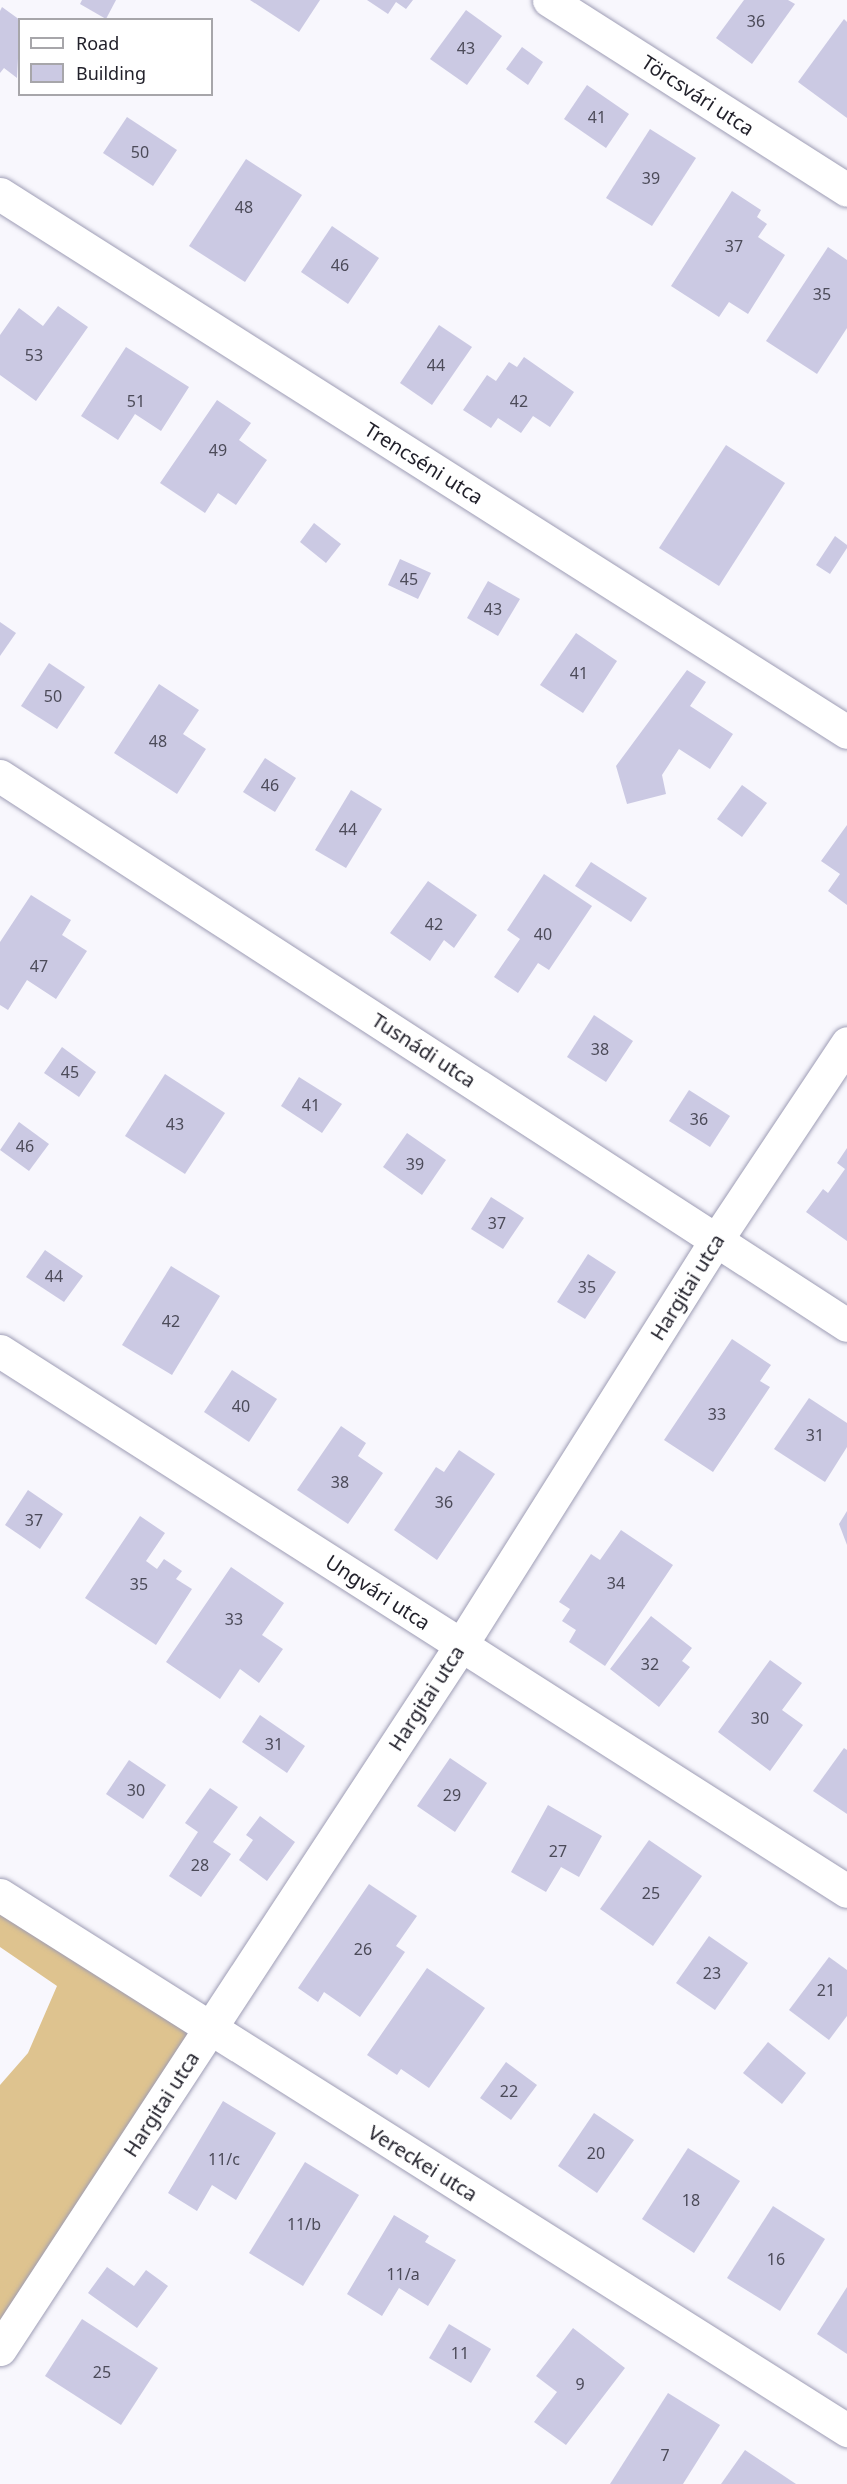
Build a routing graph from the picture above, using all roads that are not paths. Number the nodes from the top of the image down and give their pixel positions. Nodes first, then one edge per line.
1 (549, 0) edge
2 (847, 190) edge
3 (0, 194) edge
4 (847, 732) edge
5 (0, 776) edge
6 (847, 1043) edge
7 (717, 1239) junction
8 (847, 1325) edge
9 (0, 1351) edge
10 (461, 1645) junction
11 (847, 1891) edge
12 (0, 1895) edge
13 (210, 2030) junction
14 (0, 2349) edge
15 (847, 2430) edge

1 - 2 street, Törcsvári utca
3 - 4 street, Trencséni utca
5 - 7 street, Tusnádi utca
6 - 7 street, Hargitai utca
7 - 8 street, Tusnádi utca
7 - 10 street, Hargitai utca
9 - 10 street, Ungvári utca
10 - 11 street, Ungvári utca
10 - 13 street, Hargitai utca
12 - 13 street, Vereckei utca
13 - 14 street, Hargitai utca
13 - 15 street, Vereckei utca

